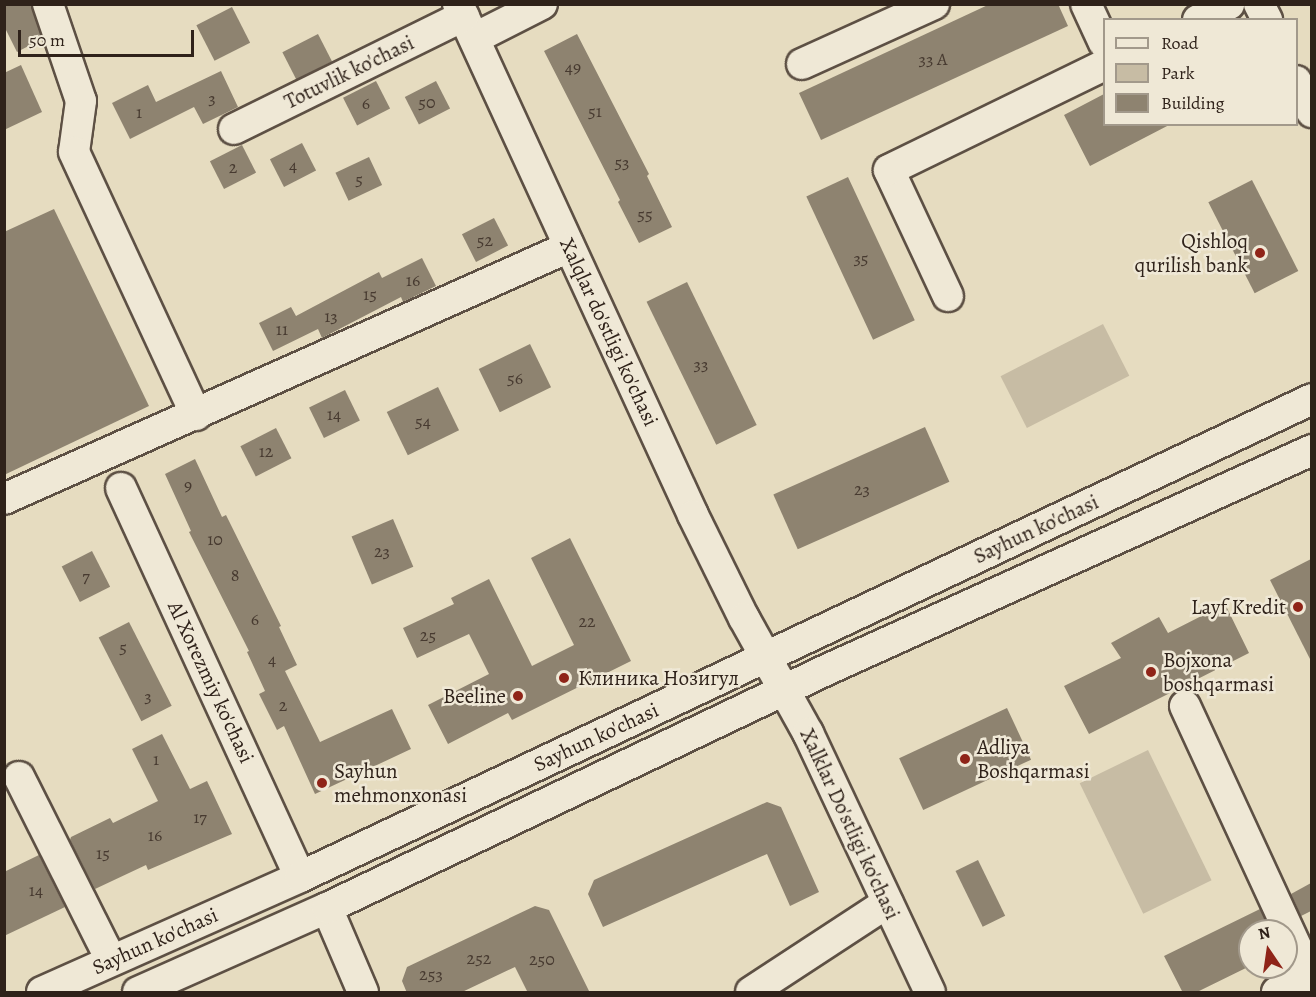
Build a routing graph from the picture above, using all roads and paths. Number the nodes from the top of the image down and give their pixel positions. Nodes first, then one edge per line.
1 (48, 4) edge
2 (542, 4) edge
3 (934, 4) edge
4 (1086, 4) edge
5 (1229, 4) edge
6 (1259, 4) edge
7 (1202, 18) edge
8 (1266, 18) edge
9 (466, 20) edge
10 (1103, 41) edge
11 (802, 64) dead end
12 (1103, 65) edge
13 (1298, 85) edge
14 (1311, 112) edge
15 (234, 129) dead end
16 (569, 247) junction
17 (948, 296) dead end
18 (1311, 399) edge
19 (196, 415) junction
20 (1311, 450) edge
21 (121, 488) dead end
22 (4, 499) edge
23 (768, 656) junction
24 (784, 692) junction
25 (1185, 706) dead end
26 (19, 777) dead end
27 (300, 877) junction
28 (887, 903) junction
29 (327, 908) junction
30 (111, 960) junction
31 (1311, 976) edge
32 (42, 993) edge
33 (138, 993) edge
34 (363, 993) edge
35 (751, 993) edge
36 (930, 993) edge
37 (1276, 993) edge

1 - 19 street
2 - 9 street, Totuvlik ko'chasi
3 - 11 street
4 - 10 street
5 - 7 street
6 - 8 street
9 - 15 street, Totuvlik ko'chasi
9 - 16 street, Xalqlar do'stligi ko'chasi
12 - 17 street
13 - 14 street
16 - 19 street
16 - 23 street, Xalqlar do'stligi ko'chasi
18 - 23 street, Sayhun ko'chasi
19 - 22 street
20 - 24 street, Sayhun ko'chasi
21 - 27 street, Al Xorezmiy ko'chasi
23 - 24 street, Xalklar Do'stligi ko'chasi
23 - 27 street, Sayhun ko'chasi
24 - 28 street, Xalklar Do'stligi ko'chasi
24 - 29 street, Sayhun ko'chasi
25 - 31 street
26 - 30 street
27 - 30 street, Sayhun ko'chasi
28 - 35 street
28 - 36 street, Xalklar Do'stligi ko'chasi
29 - 33 street, Sayhun ko'chasi
29 - 34 street
30 - 32 street, Sayhun ko'chasi
31 - 37 street

